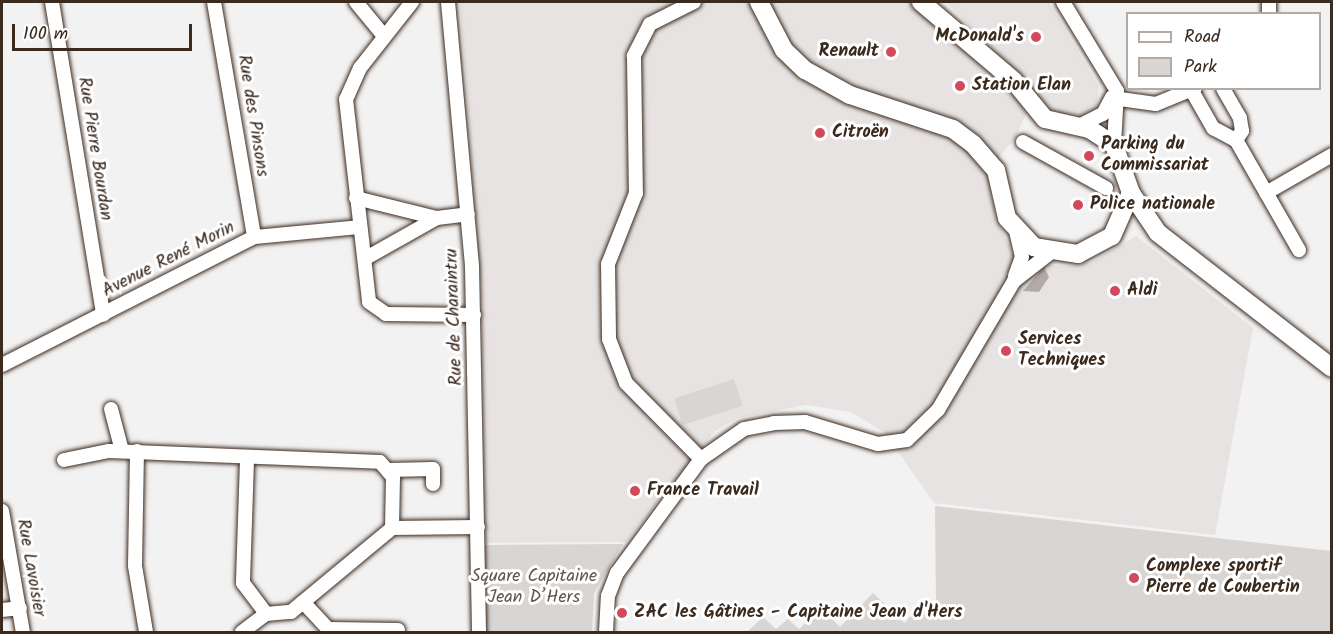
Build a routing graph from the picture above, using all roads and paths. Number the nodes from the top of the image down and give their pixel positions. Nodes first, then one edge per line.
1 (52, 2) edge
2 (214, 2) edge
3 (356, 2) edge
4 (412, 2) edge
5 (448, 2) edge
6 (694, 2) edge
7 (759, 2) edge
8 (921, 2) edge
9 (1063, 2) edge
10 (384, 36) junction
11 (1111, 83) junction
12 (1193, 90) edge
13 (1224, 90) edge
14 (1120, 99) junction
15 (1079, 126) junction
16 (1236, 140) junction
17 (1023, 142) dead end
18 (1114, 145) junction
19 (1332, 154) edge
20 (1106, 188) dead end
21 (1131, 193) junction
22 (1266, 194) junction
23 (356, 198) junction
24 (468, 214) junction
25 (437, 218) junction
26 (360, 227) junction
27 (1016, 230) junction
28 (1158, 233) junction
29 (1112, 236) junction
30 (254, 237) junction
31 (1299, 250) dead end
32 (1050, 253) junction
33 (366, 258) junction
34 (1014, 281) junction
35 (102, 309) junction
36 (474, 315) junction
37 (2, 365) edge
38 (1332, 368) edge
39 (111, 410) dead end
40 (122, 451) junction
41 (137, 451) junction
42 (701, 459) junction
43 (64, 460) dead end
44 (247, 460) junction
45 (389, 470) junction
46 (433, 484) dead end
47 (2, 511) edge
48 (478, 527) junction
49 (392, 528) junction
50 (303, 602) junction
51 (20, 608) junction
52 (2, 610) edge
53 (266, 614) junction
54 (398, 630) dead end
55 (23, 633) edge
56 (146, 633) edge
57 (242, 633) edge
58 (479, 633) edge
59 (606, 633) edge

1 - 35 street, Rue Pierre Bourdan
2 - 30 street, Rue des Pinsons
3 - 10 street
4 - 10 street
5 - 24 street, Rue de Charaintru
6 - 42 street
7 - 27 main road
8 - 15 main road
9 - 11 street
10 - 23 street
11 - 14 street
11 - 15 street
12 - 14 street
12 - 16 street
13 - 16 street
14 - 18 street
15 - 18 main road
16 - 22 street
17 - 20 street
18 - 21 main road
19 - 22 street
21 - 28 main road
21 - 29 main road
22 - 31 street
23 - 25 street
23 - 26 street
24 - 25 street
24 - 36 street, Rue de Charaintru
25 - 33 street
26 - 30 street, Avenue René Morin
26 - 33 street
27 - 32 main road
27 - 34 street
28 - 29 main road
28 - 38 main road
29 - 32 main road
30 - 35 street, Avenue René Morin
32 - 34 street
33 - 36 street
34 - 42 street
35 - 37 street, Avenue René Morin
36 - 48 street, Rue de Charaintru
39 - 40 street
40 - 41 street
40 - 43 street
41 - 44 street
41 - 56 street
42 - 59 street
44 - 45 street
44 - 53 street
45 - 46 street
45 - 49 street
47 - 51 street, Rue Lavoisier
48 - 49 street
48 - 58 street, Rue de Charaintru
49 - 50 street
50 - 53 street
50 - 54 street
51 - 52 street
51 - 55 street, Rue Lavoisier
53 - 57 street

